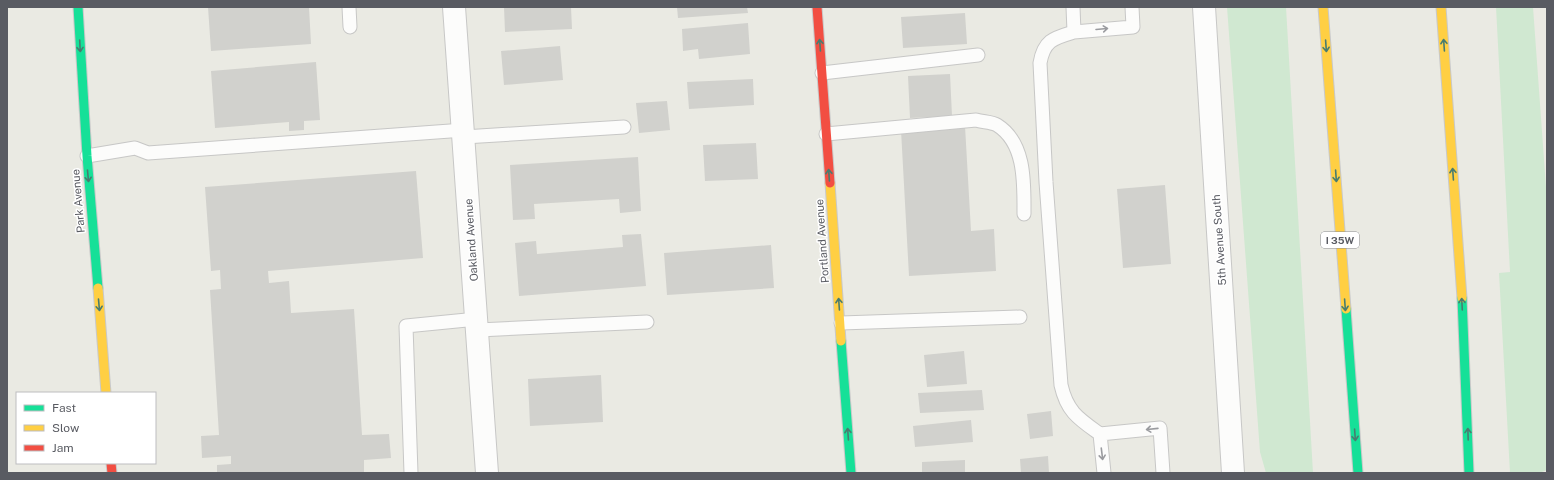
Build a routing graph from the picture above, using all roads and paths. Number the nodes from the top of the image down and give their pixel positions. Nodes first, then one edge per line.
1 (78, 7) edge
2 (349, 7) edge
3 (454, 7) edge
4 (817, 7) edge
5 (1073, 7) edge
6 (1132, 7) edge
7 (1204, 7) edge
8 (1323, 7) edge
9 (1441, 7) edge
10 (350, 27) dead end
11 (1074, 32) junction
12 (978, 55) dead end
13 (822, 72) junction
14 (624, 126) dead end
15 (464, 134) junction
16 (826, 134) junction
17 (86, 156) junction
18 (1024, 214) dead end
19 (1020, 317) dead end
20 (647, 322) dead end
21 (477, 324) junction
22 (841, 324) junction
23 (106, 392) edge
24 (1100, 434) junction
25 (411, 473) edge
26 (487, 473) edge
27 (851, 473) edge
28 (1104, 473) edge
29 (1163, 473) edge
30 (1234, 473) edge
31 (1358, 473) edge
32 (1469, 473) edge

1 -> 17 main road, Park Avenue
2 - 10 lane
3 - 15 street, Oakland Avenue
13 -> 4 main road, Portland Avenue
5 - 11 lane
11 -> 6 lane
7 - 30 street, 5th Avenue South
8 -> 31 main road, I 35W
32 -> 9 main road
11 - 24 lane
12 - 13 lane
13 - 16 main road, Portland Avenue
14 - 15 lane
15 - 17 lane
15 - 21 street, Oakland Avenue
16 - 18 lane
22 -> 16 main road, Portland Avenue
17 -> 23 main road, Park Avenue
19 - 22 lane
20 - 21 lane
21 - 25 lane
21 - 26 street, Oakland Avenue
27 -> 22 main road, Portland Avenue
24 -> 28 lane
29 -> 24 lane

